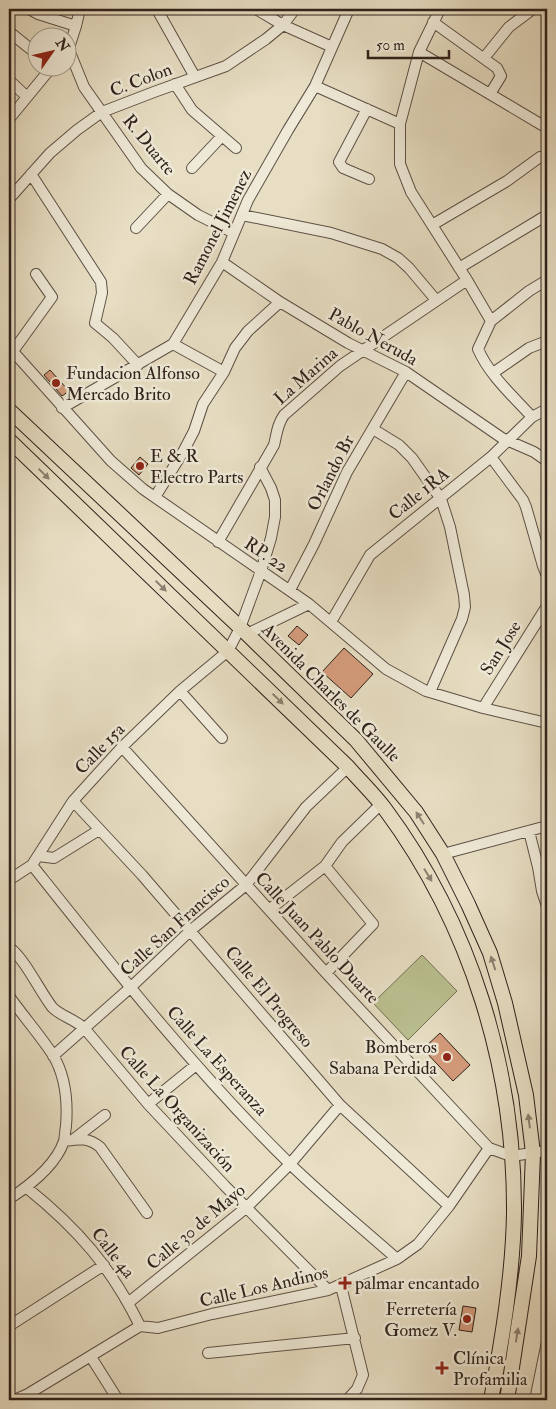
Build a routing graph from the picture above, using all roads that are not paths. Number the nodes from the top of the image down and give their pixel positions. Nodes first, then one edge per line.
1 (29, 9) edge
2 (80, 9) edge
3 (256, 9) edge
4 (295, 9) edge
5 (349, 9) edge
6 (440, 9) edge
7 (533, 9) edge
8 (159, 13) dead end
9 (433, 22) junction
10 (282, 25) junction
11 (76, 26) joint
12 (12, 34) dead end
13 (28, 46) edge
14 (332, 47) junction
15 (419, 52) junction
16 (484, 58) junction
17 (78, 75) edge
18 (195, 77) junction
19 (42, 78) edge
20 (9, 80) edge
21 (175, 84) junction
22 (315, 86) junction
23 (490, 94) junction
24 (26, 96) junction
25 (367, 109) junction
26 (102, 112) junction
27 (9, 118) edge
28 (400, 124) junction
29 (547, 128) edge
30 (222, 136) junction
31 (236, 148) dead end
32 (540, 157) dead end
33 (192, 168) dead end
34 (31, 174) junction
35 (369, 179) dead end
36 (168, 194) junction
37 (9, 200) edge
38 (242, 215) junction
39 (547, 215) edge
40 (432, 225) junction
41 (136, 228) dead end
42 (234, 233) junction
43 (222, 262) junction
44 (459, 268) junction
45 (36, 274) dead end
46 (467, 280) junction
47 (547, 280) edge
48 (436, 300) junction
49 (280, 302) junction
50 (491, 321) junction
51 (547, 341) edge
52 (173, 344) junction
53 (363, 350) junction
54 (10, 351) edge
55 (138, 365) junction
56 (224, 372) junction
57 (406, 372) junction
58 (493, 373) junction
59 (62, 408) junction
60 (547, 409) edge
61 (9, 410) edge
62 (532, 417) junction
63 (373, 429) junction
64 (9, 440) edge
65 (509, 440) junction
66 (491, 457) junction
67 (547, 461) edge
68 (260, 467) junction
69 (154, 497) junction
70 (441, 499) junction
71 (218, 542) junction
72 (261, 571) junction
73 (547, 576) edge
74 (290, 590) junction
75 (309, 604) junction
76 (547, 606) edge
77 (331, 622) junction
78 (244, 631) junction
79 (228, 651) junction
80 (180, 691) junction
81 (430, 692) junction
82 (483, 708) junction
83 (547, 723) edge
84 (222, 738) dead end
85 (122, 747) junction
86 (348, 766) junction
87 (73, 801) junction
88 (381, 804) junction
89 (547, 826) edge
90 (99, 830) junction
91 (529, 831) junction
92 (443, 854) junction
93 (38, 856) junction
94 (32, 865) junction
95 (325, 866) junction
96 (9, 880) edge
97 (246, 885) junction
98 (547, 906) edge
99 (270, 910) junction
100 (191, 930) junction
101 (9, 947) edge
102 (326, 973) junction
103 (130, 988) junction
104 (9, 996) edge
105 (85, 1029) junction
106 (53, 1056) junction
107 (196, 1065) junction
108 (148, 1104) junction
109 (340, 1105) junction
110 (106, 1115) dead end
111 (69, 1140) junction
112 (490, 1148) junction
113 (547, 1151) edge
114 (533, 1153) junction
115 (511, 1156) junction
116 (290, 1164) junction
117 (27, 1188) junction
118 (9, 1199) edge
119 (449, 1206) junction
120 (248, 1207) junction
121 (147, 1213) dead end
122 (397, 1259) junction
123 (104, 1265) junction
124 (341, 1286) junction
125 (328, 1290) junction
126 (128, 1303) junction
127 (9, 1326) edge
128 (140, 1326) junction
129 (355, 1338) junction
130 (547, 1342) edge
131 (208, 1353) dead end
132 (91, 1357) junction
133 (543, 1377) edge
134 (9, 1399) edge
135 (14, 1400) edge
136 (118, 1400) edge
137 (347, 1400) edge
138 (491, 1400) edge
139 (507, 1400) edge
140 (534, 1400) edge

1 - 11 street
2 - 11 street
3 - 10 street
4 - 10 street, C. Colon
5 - 14 street, Ramonel Jimenez
6 - 9 street
7 - 16 street
8 - 18 street
9 - 15 street
9 - 16 street
10 - 14 street
10 - 18 street, C. Colon
12 - 13 street
14 - 22 street, Ramonel Jimenez
15 - 23 street
15 - 28 street
16 - 23 street
17 - 26 street, R. Duarte
18 - 21 street, C. Colon
19 - 24 street
20 - 24 street
21 - 26 street, C. Colon
21 - 30 street
22 - 25 street
22 - 38 street, Ramonel Jimenez
23 - 29 street
24 - 27 street
25 - 28 street
25 - 35 street
26 - 34 street, C. Colon
26 - 36 street, R. Duarte
28 - 40 street
30 - 31 street
30 - 33 street
32 - 40 street
34 - 37 street, C. Colon
34 - 55 street
36 - 41 street
36 - 42 street, R. Duarte
38 - 42 street, Ramonel Jimenez
38 - 48 street
39 - 44 street
40 - 44 street
42 - 43 street, Ramonel Jimenez
43 - 49 street, Pablo Neruda
43 - 52 street, Ramonel Jimenez
44 - 46 street
45 - 54 street
46 - 48 street, La Marina
46 - 50 street
47 - 50 street
48 - 53 street, La Marina
49 - 53 street, Pablo Neruda
49 - 56 street
50 - 58 street
51 - 58 street
52 - 55 street, Ramonel Jimenez
52 - 56 street
53 - 57 street, Pablo Neruda
53 - 68 street, La Marina
54 - 59 street, RP. 22
55 - 59 street, Ramonel Jimenez
56 - 69 street
57 - 63 street, Orlando Br
57 - 65 street, Pablo Neruda
58 - 62 street
59 - 69 street, RP. 22
60 - 62 street, Calle 1RA
61 - 78 main road, Avenida Charles de Gaulle
62 - 65 street, Calle 1RA
63 - 70 street
63 - 74 street, Orlando Br
64 -> 79 main road
65 - 66 street, Calle 1RA
65 - 67 street, Pablo Neruda
66 - 70 street, Calle 1RA
66 - 73 street
68 - 71 street, La Marina
68 - 72 street
69 - 71 street, RP. 22
70 - 77 street, Calle 1RA
70 - 81 street
71 - 72 street, RP. 22
72 - 74 street, RP. 22
72 - 78 street
74 - 75 street, RP. 22
75 - 77 street, RP. 22
75 - 78 street
76 - 82 street, San Jose
77 - 81 street, RP. 22
78 - 79 street
92 -> 78 main road, Avenida Charles de Gaulle
79 - 80 street, Calle 15a
79 -> 86 main road
80 - 84 street
80 - 85 street, Calle 15a
81 - 82 street, RP. 22
82 - 83 street, RP. 22
85 - 87 street, Calle 15a
85 - 97 street, Calle Juan Pablo Duarte
86 - 88 main road
86 - 97 street, Calle San Francisco
87 - 90 street, Calle El Progreso
87 - 93 street, Calle 15a
88 - 95 street
88 -> 115 main road
89 - 91 street
90 - 93 street
90 - 100 street, Calle El Progreso
91 - 92 street
91 - 98 street
114 -> 92 main road, Avenida Charles de Gaulle
93 - 94 street, Calle 15a
94 - 96 street, Calle 15a
94 - 103 street, Calle La Esperanza
95 - 99 street
95 - 102 street
97 - 99 street, Calle Juan Pablo Duarte
97 - 100 street, Calle San Francisco
99 - 102 street, Calle Juan Pablo Duarte
100 - 103 street, Calle San Francisco
100 - 109 street, Calle El Progreso
101 - 105 street, Calle La Organización
102 - 112 street, Calle Juan Pablo Duarte
103 - 105 street, Calle San Francisco
103 - 107 street, Calle La Esperanza
104 - 106 street
105 - 106 street, Calle San Francisco
105 - 108 street, Calle La Organización
106 - 111 street
107 - 108 street
107 - 116 street, Calle La Esperanza
108 - 120 street, Calle La Organización
109 - 116 street, Calle 30 de Mayo
109 - 119 street, Calle El Progreso
110 - 111 street
111 - 117 street
111 - 121 street
112 - 115 street
112 - 119 street, Calle Los Andinos
113 - 114 street
114 - 115 street
139 -> 114 main road, Avenida Charles de Gaulle
115 - 138 main road
116 - 120 street, Calle 30 de Mayo
116 - 122 street, Calle La Esperanza
117 - 118 street
117 - 123 street, Calle 4a
119 - 122 street, Calle Los Andinos
120 - 125 street, Calle La Organización
120 - 126 street, Calle 30 de Mayo
122 - 124 street, Calle Los Andinos
123 - 126 street, Calle 4a
123 - 127 street
124 - 125 street, Calle Los Andinos
124 - 129 street
125 - 128 street, Calle Los Andinos
126 - 128 street, Calle 4a
128 - 132 street
129 - 131 street
129 - 137 street
130 - 133 street
132 - 135 street
132 - 136 street
133 - 140 street
134 - 135 street

